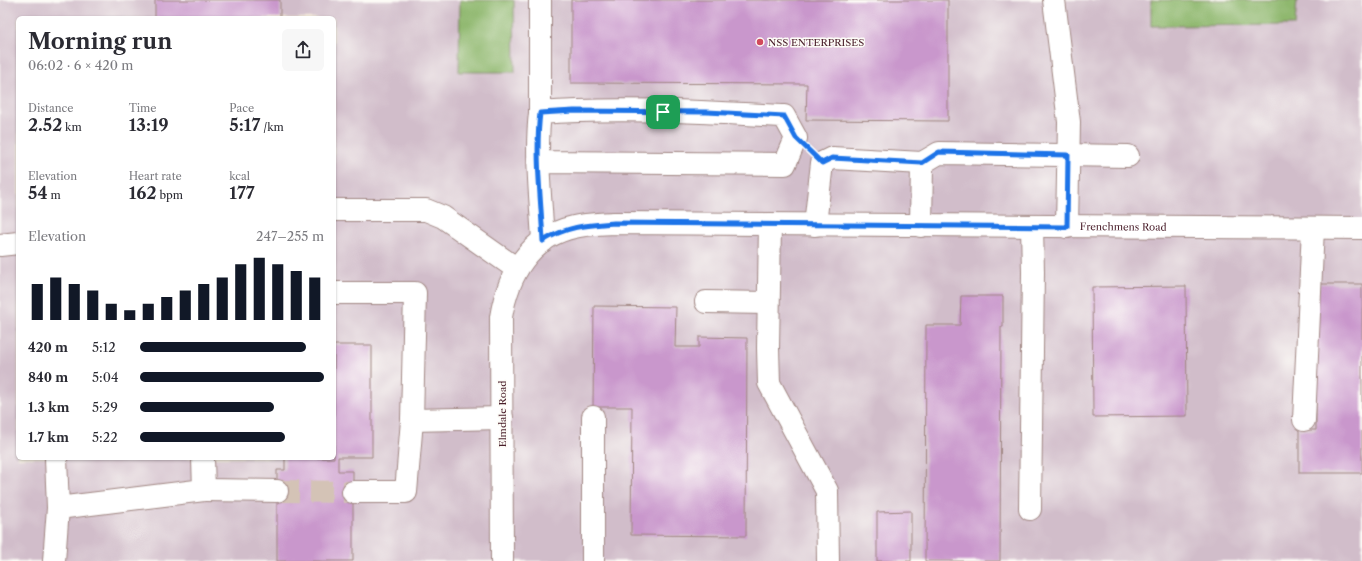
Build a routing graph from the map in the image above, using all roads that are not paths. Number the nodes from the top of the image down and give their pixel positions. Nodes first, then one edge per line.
1 (540, 0) edge
2 (1054, 0) edge
3 (540, 113) junction
4 (796, 138) junction
5 (1068, 155) junction
6 (1128, 156) dead end
7 (539, 162) junction
8 (822, 163) junction
9 (922, 163) junction
10 (336, 210) edge
11 (770, 224) junction
12 (815, 225) junction
13 (921, 226) junction
14 (1032, 226) junction
15 (1067, 227) junction
16 (1313, 228) junction
17 (1362, 228) edge
18 (543, 241) junction
19 (16, 243) edge
20 (0, 246) edge
21 (517, 269) junction
22 (336, 293) edge
23 (706, 302) dead end
24 (768, 303) junction
25 (502, 418) junction
26 (593, 418) dead end
27 (412, 420) junction
28 (1304, 420) dead end
29 (56, 460) edge
30 (203, 460) edge
31 (204, 490) junction
32 (277, 491) tunnel mouth
33 (353, 492) tunnel mouth
34 (58, 508) junction
35 (1030, 509) dead end
36 (54, 561) edge
37 (502, 561) edge
38 (594, 561) edge
39 (828, 561) edge

1 - 3 street
2 - 5 street
3 - 4 street
3 - 7 street
4 - 7 street
4 - 8 street
5 - 6 street
5 - 9 street
5 - 15 street
7 - 18 street
8 - 9 street
8 - 12 street
9 - 13 street
10 - 21 street
11 - 12 street, Frenchmens Road
11 - 18 street, Frenchmens Road
11 - 24 street
12 - 13 street, Frenchmens Road
13 - 14 street, Frenchmens Road
14 - 15 street, Frenchmens Road
14 - 35 street
15 - 16 street, Frenchmens Road
16 - 17 street, Frenchmens Road
16 - 28 street
18 - 21 street, Frenchmens Road
19 - 20 street
21 - 25 street, Elmdale Road
22 - 27 street
23 - 24 street
24 - 39 street
25 - 27 street
25 - 37 street, Elmdale Road
26 - 38 street
27 - 33 street
29 - 34 street
30 - 31 street
31 - 32 street
31 - 34 street
34 - 36 street

